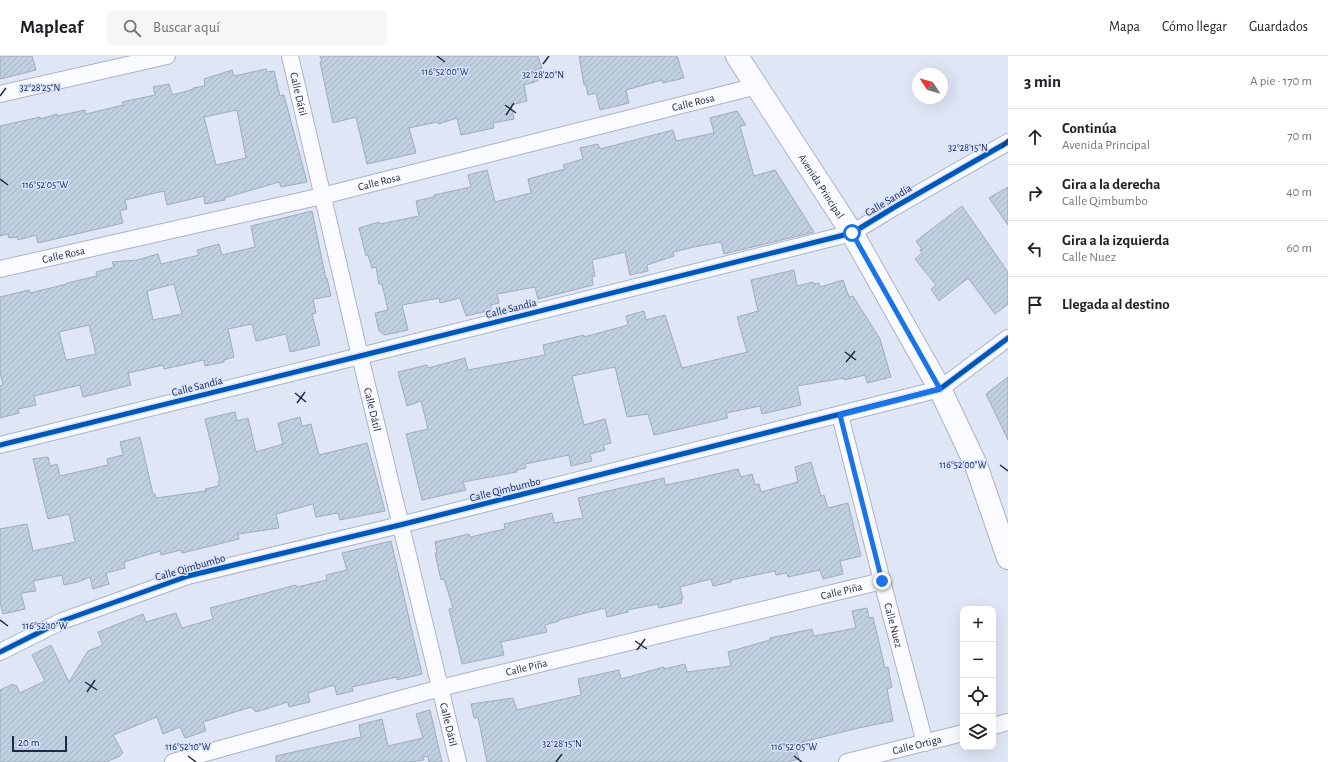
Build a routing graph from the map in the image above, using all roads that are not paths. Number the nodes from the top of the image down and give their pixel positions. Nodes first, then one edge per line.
1 (167, 56) edge
2 (290, 56) edge
3 (737, 56) edge
4 (757, 86) junction
5 (0, 94) edge
6 (1008, 142) edge
7 (322, 196) junction
8 (852, 233) junction
9 (0, 269) edge
10 (1008, 338) edge
11 (360, 356) junction
12 (940, 389) junction
13 (840, 415) junction
14 (0, 445) edge
15 (400, 526) junction
16 (1008, 558) edge
17 (882, 581) junction
18 (0, 652) edge
19 (440, 688) junction
20 (1008, 722) edge
21 (996, 725) edge
22 (960, 734) edge
23 (925, 743) junction
24 (173, 762) edge
25 (458, 762) edge
26 (848, 762) edge

1 - 5 street
2 - 7 street, Calle Dátil
3 - 4 street, Avenida Principal
4 - 7 street, Calle Rosa
4 - 8 street, Avenida Principal
6 - 8 street, Calle Sandía
7 - 9 street, Calle Rosa
7 - 11 street, Calle Dátil
8 - 11 street, Calle Sandía
8 - 12 street, Avenida Principal
10 - 12 street, Calle Qimbumbo
11 - 14 street, Calle Sandía
11 - 15 street, Calle Dátil
12 - 13 street, Calle Qimbumbo
12 - 16 street, Avenida Principal
13 - 15 street, Calle Qimbumbo
13 - 17 street, Calle Nuez
15 - 18 street, Calle Qimbumbo
15 - 19 street, Calle Dátil
17 - 19 street, Calle Piña
17 - 23 street, Calle Nuez
19 - 24 street, Calle Piña
19 - 25 street, Calle Dátil
20 - 21 street
22 - 23 street, Calle Ortiga
23 - 26 street, Calle Ortiga

